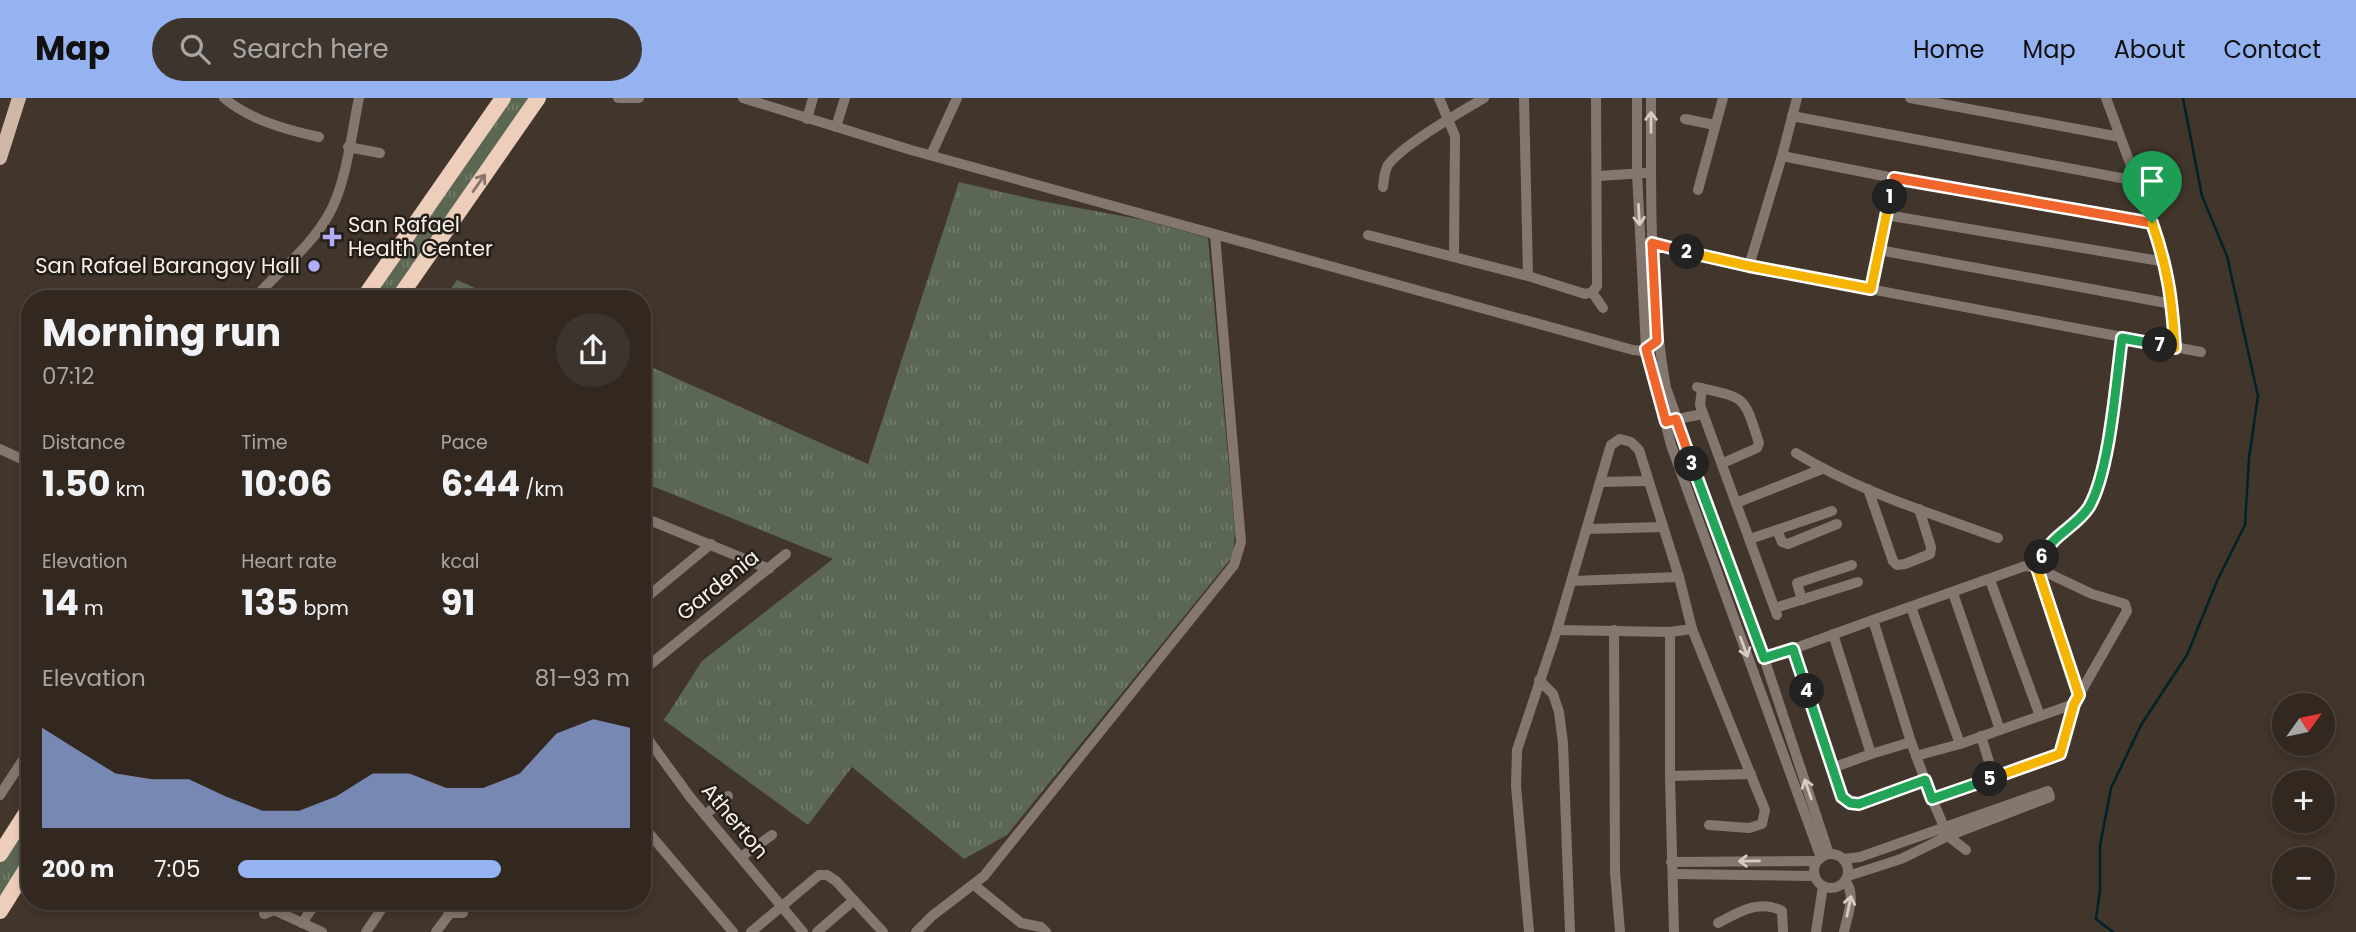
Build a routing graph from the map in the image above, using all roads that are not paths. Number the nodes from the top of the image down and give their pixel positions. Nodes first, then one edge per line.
1 (19, 98) edge
2 (224, 98) edge
3 (359, 98) edge
4 (503, 98) edge
5 (538, 98) edge
6 (618, 98) edge
7 (639, 98) edge
8 (743, 98) edge
9 (813, 98) edge
10 (845, 98) edge
11 (957, 98) edge
12 (1439, 98) edge
13 (1484, 98) edge
14 (1524, 98) edge
15 (1596, 98) edge
16 (1637, 98) edge
17 (1651, 98) edge
18 (1723, 98) edge
19 (1797, 98) edge
20 (1910, 98) edge
21 (2106, 98) edge
22 (1792, 116) junction
23 (807, 119) junction
24 (1685, 119) dead end
25 (1450, 120) junction
26 (1715, 125) junction
27 (836, 127) junction
28 (319, 137) dead end
29 (2120, 137) junction
30 (348, 147) junction
31 (380, 153) dead end
32 (931, 155) junction
33 (1782, 156) junction
34 (0, 158) edge
35 (1637, 173) junction
36 (1651, 173) junction
37 (1598, 176) junction
38 (1894, 178) junction
39 (2137, 181) junction
40 (1383, 187) dead end
41 (1698, 190) dead end
42 (1886, 215) junction
43 (2152, 223) junction
44 (1215, 234) junction
45 (1368, 235) dead end
46 (1646, 243) junction
47 (1879, 250) junction
48 (1454, 257) junction
49 (2166, 262) junction
50 (1749, 266) junction
51 (1528, 276) junction
52 (1871, 289) junction
53 (263, 290) edge
54 (369, 290) edge
55 (404, 290) edge
56 (1592, 292) junction
57 (2172, 303) junction
58 (1603, 308) dead end
59 (2122, 338) junction
60 (1657, 341) junction
61 (2175, 348) junction
62 (1646, 349) junction
63 (2200, 352) dead end
64 (1702, 410) junction
65 (1670, 416) junction
66 (0, 450) edge
67 (1797, 453) dead end
68 (21, 459) edge
69 (1723, 463) junction
70 (1822, 469) junction
71 (1647, 481) junction
72 (1600, 482) junction
73 (1868, 489) junction
74 (1736, 503) junction
75 (1919, 509) junction
76 (651, 521) edge
77 (1663, 527) junction
78 (1587, 529) junction
79 (1777, 530) junction
80 (1998, 537) dead end
81 (1750, 539) junction
82 (710, 544) junction
83 (786, 554) dead end
84 (2037, 568) junction
85 (769, 569) junction
86 (1679, 578) junction
87 (1990, 580) junction
88 (1572, 581) junction
89 (651, 593) edge
90 (1953, 593) junction
91 (1802, 600) junction
92 (1910, 607) junction
93 (1873, 620) junction
94 (1692, 629) junction
95 (1614, 630) junction
96 (1557, 631) junction
97 (1670, 632) junction
98 (1833, 634) junction
99 (1793, 649) junction
100 (1764, 658) junction
101 (651, 664) edge
102 (1539, 680) junction
103 (2077, 700) junction
104 (2040, 716) junction
105 (2000, 730) junction
106 (1980, 736) junction
107 (1911, 742) junction
108 (651, 743) edge
109 (1959, 744) junction
110 (1871, 754) junction
111 (1916, 756) junction
112 (21, 763) edge
113 (1832, 768) junction
114 (1751, 774) junction
115 (1670, 776) junction
116 (1994, 778) junction
117 (1925, 780) junction
118 (2049, 794) dead end
119 (0, 795) edge
120 (728, 796) dead end
121 (1932, 799) junction
122 (705, 815) junction
123 (21, 821) edge
124 (1709, 825) dead end
125 (1946, 831) junction
126 (772, 835) dead end
127 (651, 836) edge
128 (1966, 849) dead end
129 (0, 854) edge
130 (741, 858) junction
131 (1822, 858) junction
132 (1843, 859) junction
133 (1672, 868) junction
134 (1815, 876) junction
135 (21, 877) edge
136 (1846, 878) junction
137 (974, 885) junction
138 (1823, 886) junction
139 (854, 900) junction
140 (782, 905) junction
141 (272, 910) edge
142 (311, 910) edge
143 (381, 910) edge
144 (448, 910) edge
145 (0, 911) edge
146 (450, 913) junction
147 (463, 913) dead end
148 (1718, 922) dead end
149 (302, 923) junction
150 (322, 932) edge
151 (366, 932) edge
152 (436, 932) edge
153 (733, 932) edge
154 (751, 932) edge
155 (803, 932) edge
156 (817, 932) edge
157 (883, 932) edge
158 (916, 932) edge
159 (1046, 932) edge
160 (1530, 932) edge
161 (1570, 932) edge
162 (1620, 932) edge
163 (1674, 932) edge
164 (1783, 932) edge
165 (1816, 932) edge
166 (1844, 932) edge

1 - 34 main road
2 - 28 street
3 - 30 street
4 - 54 highway
55 -> 5 highway
6 - 7 street
8 - 23 street
9 - 23 street
10 - 27 street
11 - 32 street
12 - 25 street
13 - 25 street
14 - 51 street
15 - 37 street
16 - 35 street
36 -> 17 street
18 - 26 street
19 - 22 street
20 - 29 street
21 - 29 street
22 - 33 street
22 - 39 street
23 - 27 street
24 - 26 street
25 - 40 street
25 - 48 street
26 - 41 street
27 - 32 street
29 - 39 street
30 - 31 street
30 - 53 street
32 - 44 street
33 - 38 street
33 - 50 street
35 - 36 street
35 - 37 street
35 -> 46 street
36 - 46 street
37 - 56 street
38 - 42 street
38 - 43 street
39 - 43 street
42 - 47 street
42 - 49 street
43 - 49 street
44 - 62 street
44 - 137 street
45 - 48 street
46 - 50 street
46 - 60 street
46 - 62 street
47 - 52 street
47 - 57 street
48 - 51 street
49 - 57 street
50 - 52 street
51 - 56 street
52 - 59 street
56 - 58 street
57 - 61 street
59 - 61 street
59 - 84 street
60 - 62 street
60 - 65 street
61 - 63 street
62 - 65 street
64 - 65 street
64 - 69 street
64 - 69 street
65 - 100 street
65 -> 131 street
66 - 68 street
67 - 70 street
69 - 74 street
70 - 73 street
70 - 74 street
71 - 72 street
71 - 72 street
71 - 77 street
72 - 78 street
73 - 75 street
73 - 75 street
74 - 81 street
75 - 80 street
76 - 82 street
77 - 78 street
77 - 86 street
78 - 88 street
79 - 79 street
79 - 81 street
81 - 91 street
82 - 85 street
82 - 89 street
83 - 85 street, Gardenia
84 - 87 street
84 - 103 street
84 - 103 street
85 - 101 street, Gardenia
86 - 88 street
86 - 94 street
87 - 90 street
87 - 104 street
88 - 96 street
90 - 92 street
90 - 105 street
91 - 91 street
92 - 93 street
92 - 109 street
93 - 98 street
93 - 107 street
94 - 97 street
94 - 114 street
95 - 96 street
95 - 97 street
95 - 162 street
96 - 102 street
97 - 115 street
98 - 99 street
98 - 110 street
99 - 100 street
99 - 113 street
131 -> 100 street
102 - 160 street
102 - 161 street
103 - 104 street
103 - 116 street
104 - 105 street
105 - 106 street
106 - 109 street
106 - 116 street
107 - 110 street
107 - 111 street
108 - 122 street, Atherton
109 - 111 street
110 - 113 street
111 - 117 street
112 - 119 street
113 - 117 street
114 - 115 street
114 - 124 street
115 - 133 street
116 - 121 street
117 - 121 street
118 - 125 street
120 - 122 street
121 - 125 street
122 - 130 street, Atherton
123 - 129 highway
125 - 128 street
125 - 132 street
125 - 136 street
126 - 130 street
127 - 153 street
130 - 140 street, Atherton
131 - 132 street
131 -> 133 street
131 - 134 street
132 - 136 street
133 - 134 street
133 - 163 street
134 - 138 street
135 - 145 highway
136 - 138 street
166 -> 136 street
137 - 158 street
137 - 159 street
138 - 165 street
139 - 140 street
139 - 156 street
139 - 157 street
140 - 154 street
140 - 155 street, Atherton
141 - 149 street
142 - 149 street
143 - 151 street
144 - 146 street
146 - 147 street
146 - 152 street
148 - 164 street
149 - 150 street

